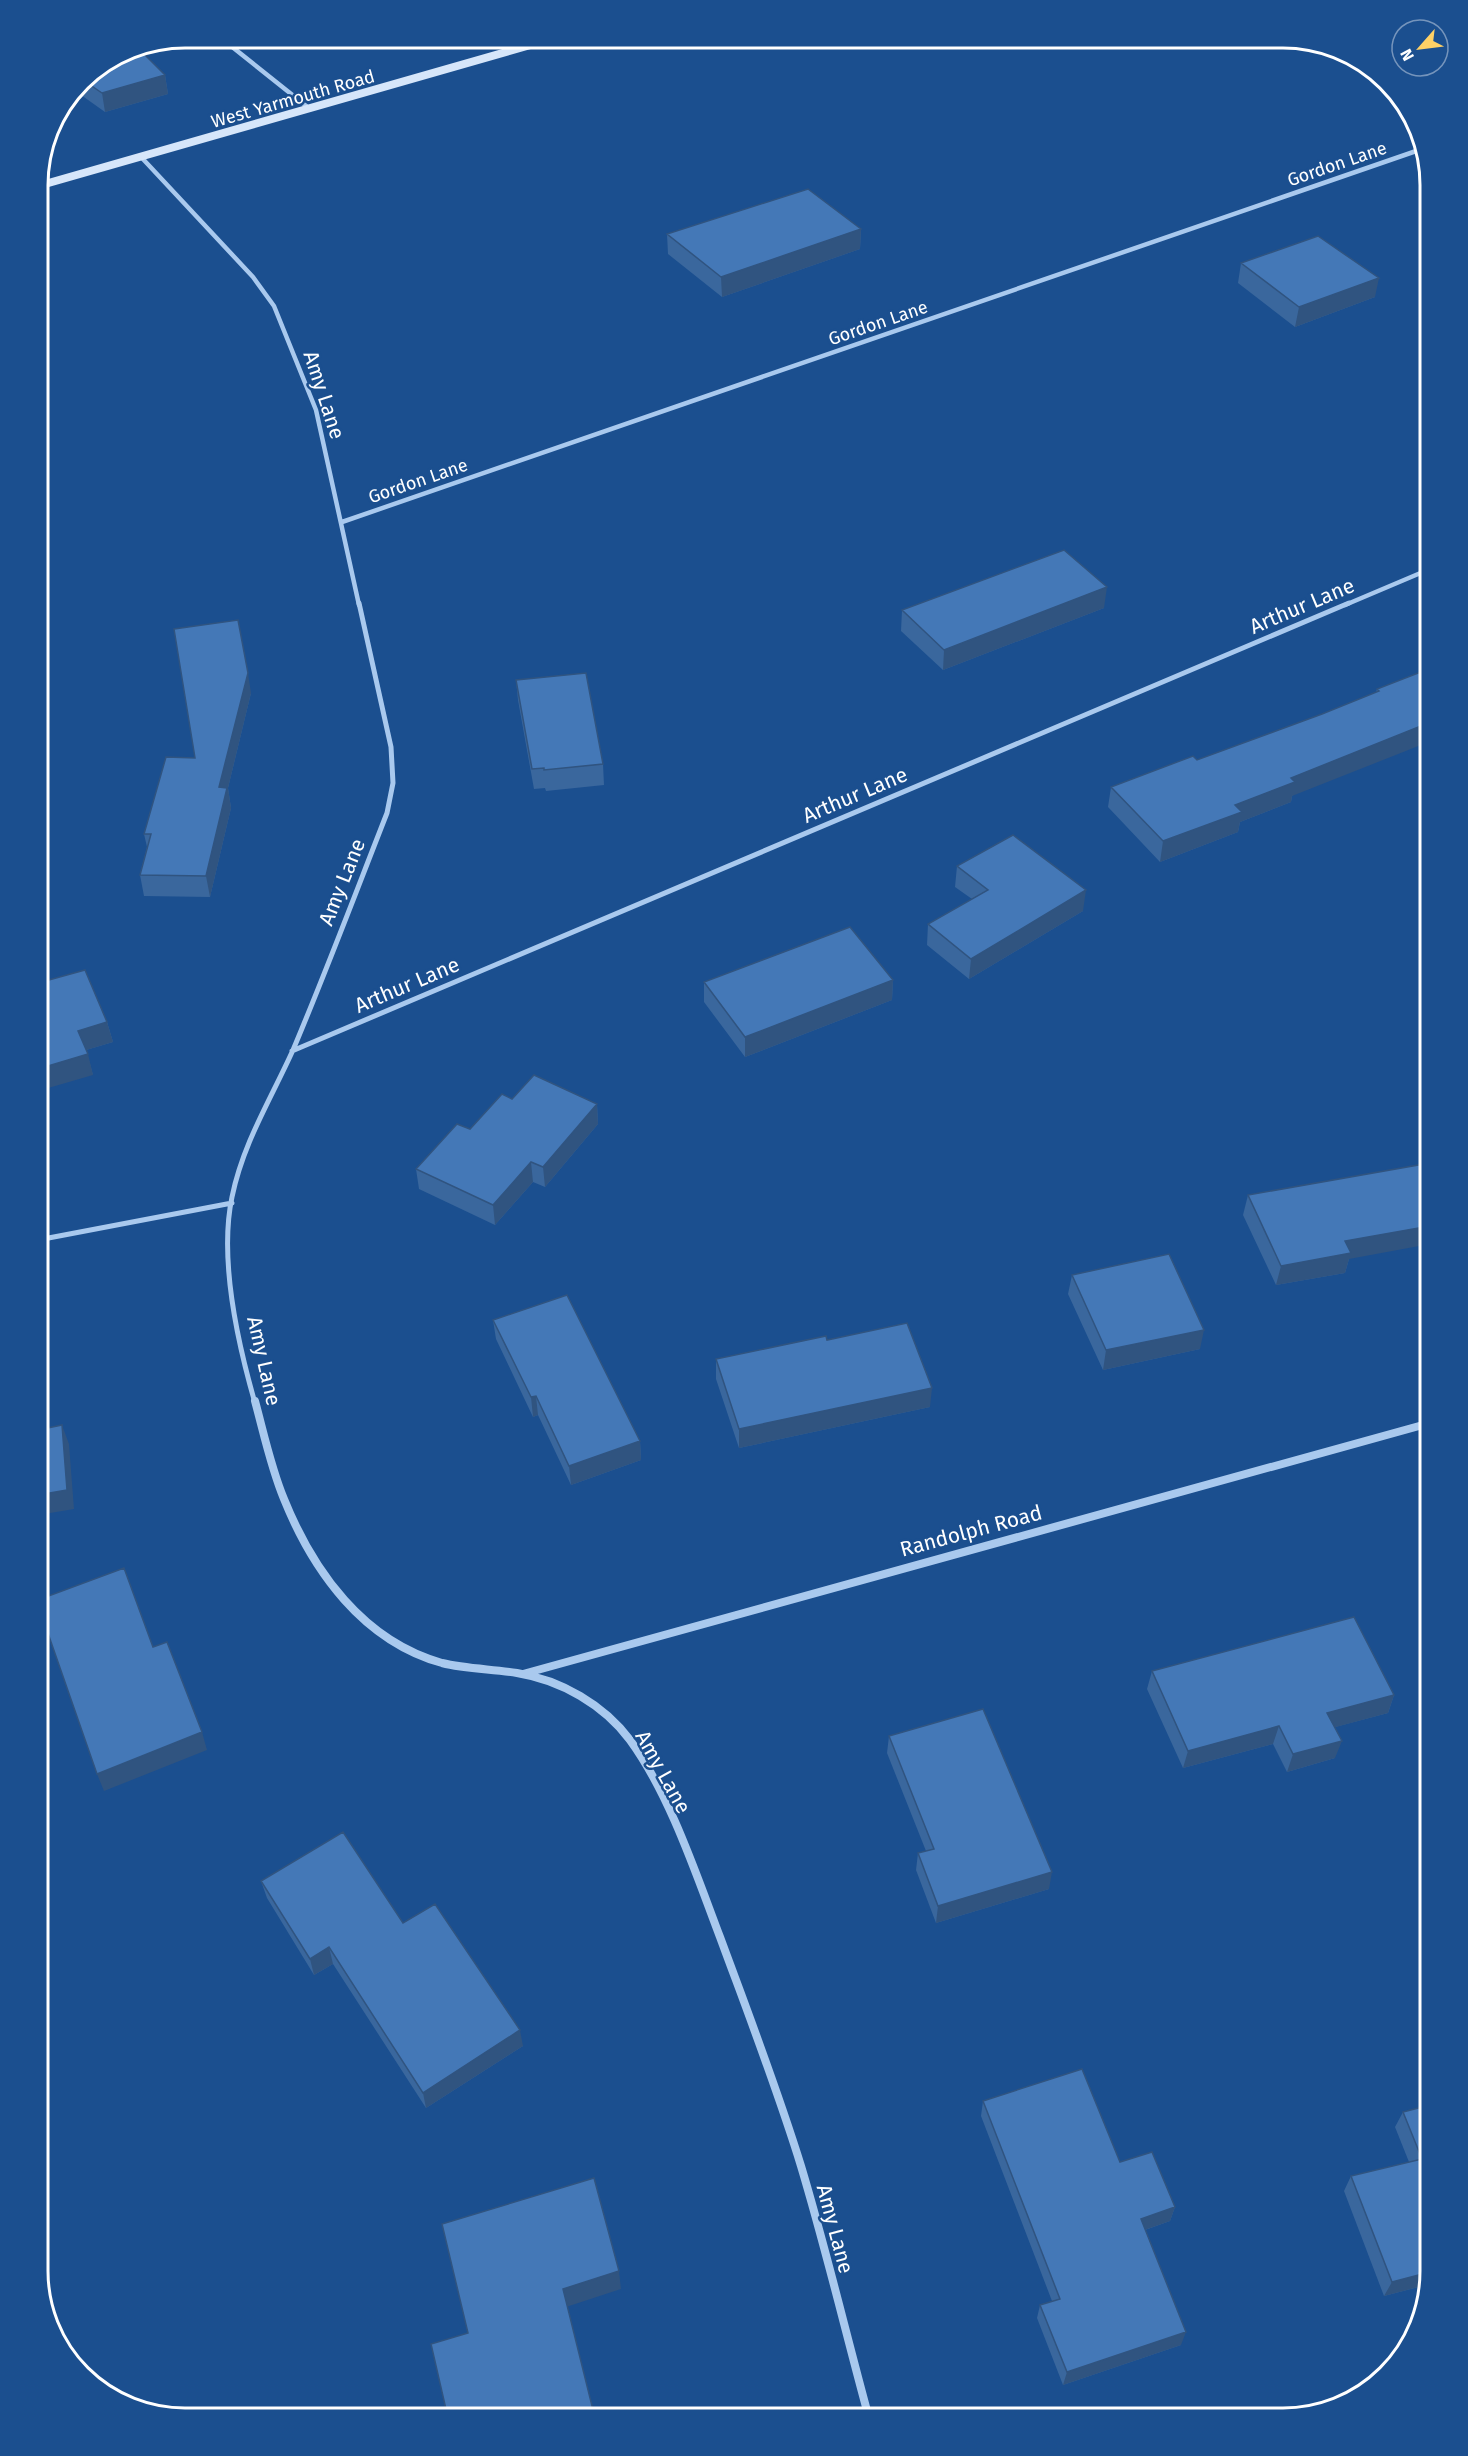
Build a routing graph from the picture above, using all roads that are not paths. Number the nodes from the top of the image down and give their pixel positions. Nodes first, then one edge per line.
1 (234, 48) edge
2 (521, 48) edge
3 (311, 109) junction
4 (1415, 151) edge
5 (142, 158) junction
6 (48, 183) edge
7 (342, 522) junction
8 (1420, 573) edge
9 (292, 1051) junction
10 (232, 1203) junction
11 (48, 1238) edge
12 (1420, 1426) edge
13 (522, 1674) junction
14 (866, 2408) edge

1 - 3 street
2 - 3 main road, West Yarmouth Road
3 - 5 main road, West Yarmouth Road
4 - 7 street, Gordon Lane
5 - 6 main road, West Yarmouth Road
5 - 7 street, Amy Lane
7 - 9 street, Amy Lane
8 - 9 street, Arthur Lane
9 - 10 street, Amy Lane
10 - 11 street
10 - 13 street, Amy Lane
12 - 13 street, Randolph Road
13 - 14 street, Amy Lane

